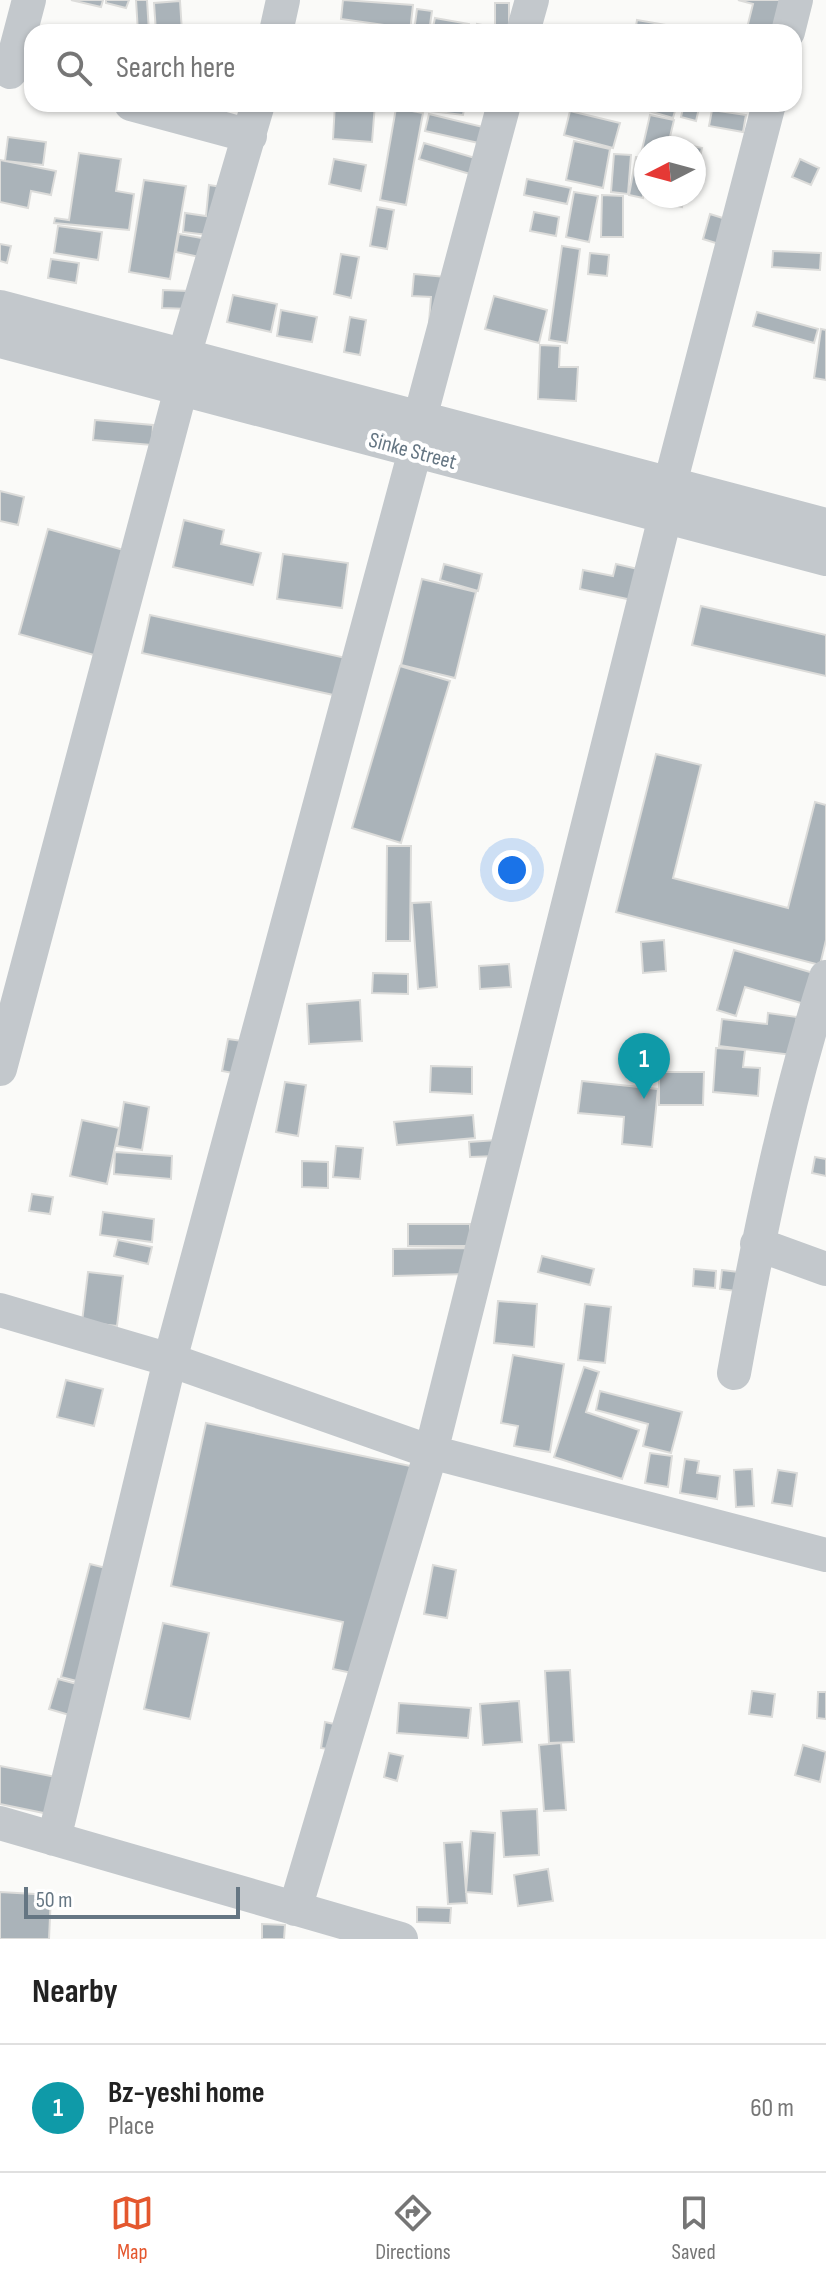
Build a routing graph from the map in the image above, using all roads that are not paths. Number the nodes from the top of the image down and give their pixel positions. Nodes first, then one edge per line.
1 (29, 0) edge
2 (283, 0) edge
3 (532, 0) edge
4 (796, 0) edge
5 (24, 24) edge
6 (24, 24) edge
7 (278, 24) edge
8 (525, 24) edge
9 (790, 24) edge
10 (14, 73) edge
11 (192, 112) edge
12 (502, 112) edge
13 (767, 112) edge
14 (254, 120) edge
15 (0, 307) edge
16 (0, 341) edge
17 (183, 372) junction
18 (417, 434) junction
19 (668, 500) junction
20 (826, 525) edge
21 (826, 559) edge
22 (826, 977) edge
23 (0, 1069) edge
24 (757, 1244) junction
25 (826, 1269) edge
26 (0, 1310) edge
27 (170, 1360) junction
28 (734, 1373) dead end
29 (431, 1452) junction
30 (826, 1555) edge
31 (0, 1823) edge
32 (54, 1839) junction
33 (295, 1909) junction
34 (401, 1939) edge

1 - 6 street
2 - 7 street
3 - 8 street
4 - 9 street
5 - 10 street
11 - 14 street
12 - 18 street
13 - 19 street
14 - 17 street
15 - 17 street, Sinke Street
16 - 17 street, Sinke Street
17 - 18 street, Sinke Street
17 - 23 street
18 - 19 street, Sinke Street
18 - 27 street
19 - 20 street, Sinke Street
19 - 21 street, Sinke Street
19 - 29 street
22 - 24 street
24 - 25 street
24 - 28 street
26 - 27 street
27 - 29 street
27 - 32 street
29 - 30 street
29 - 33 street
31 - 32 street
32 - 33 street
33 - 34 street

